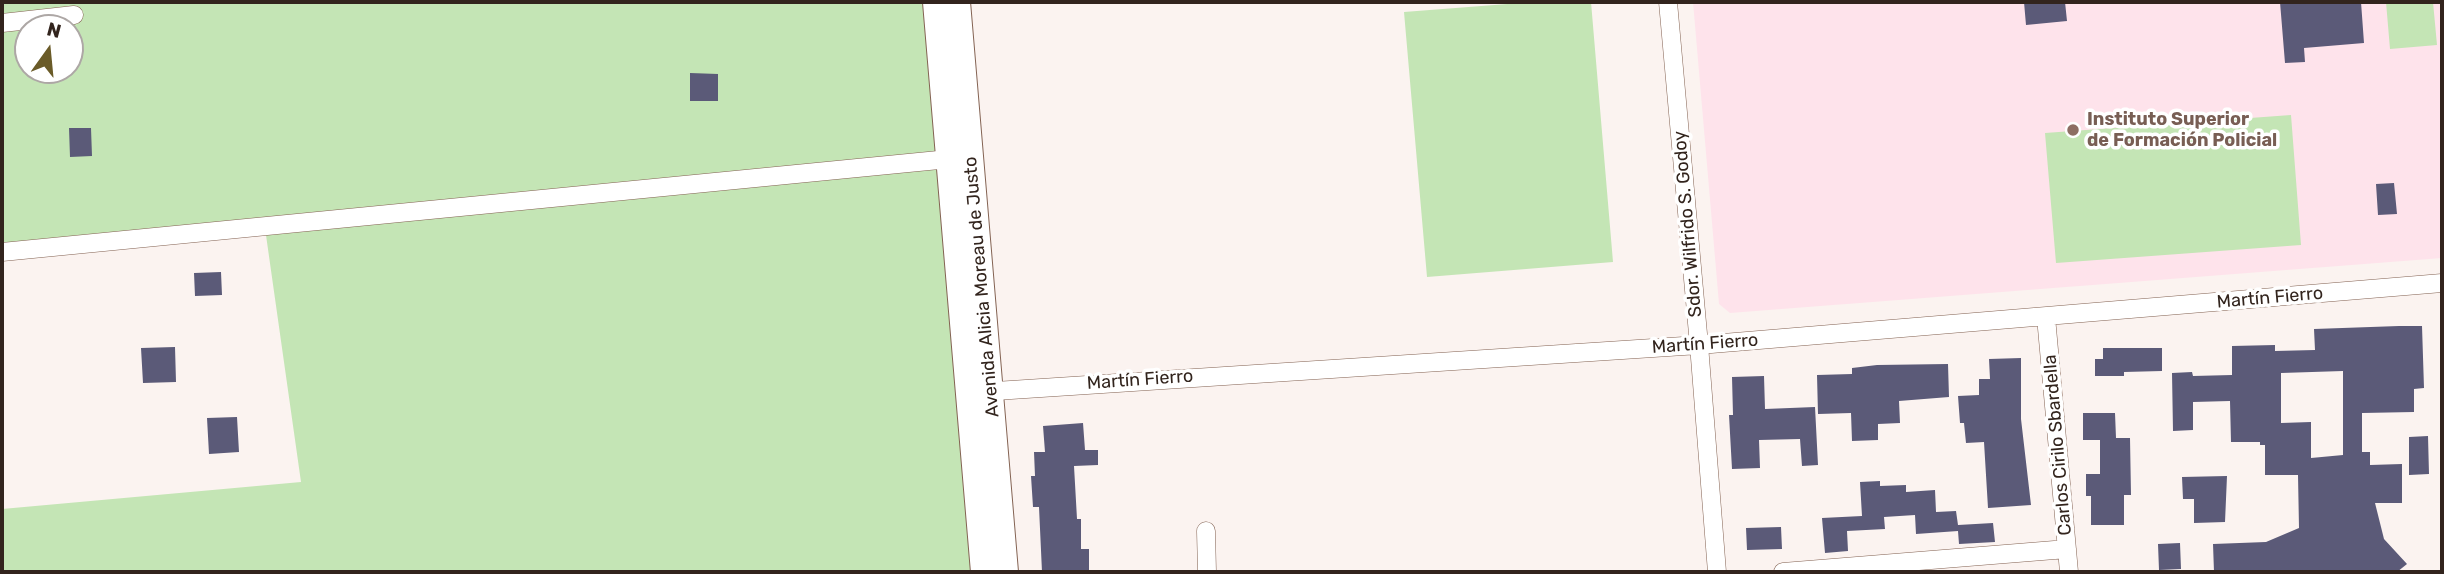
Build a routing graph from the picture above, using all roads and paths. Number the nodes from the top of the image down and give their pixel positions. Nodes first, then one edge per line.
1 (935, 2) edge
2 (958, 2) edge
3 (1668, 2) edge
4 (948, 159) junction
5 (2, 252) edge
6 (2442, 283) edge
7 (2046, 317) junction
8 (1699, 345) junction
9 (979, 392) junction
10 (1206, 531) dead end
11 (2067, 549) junction
12 (983, 572) edge
13 (1006, 572) edge
14 (1207, 572) edge
15 (1717, 572) edge
16 (1783, 572) edge
17 (2069, 572) edge

1 - 4 main road, Avenida Alicia Moreau de Justo
2 - 9 main road, Avenida Alicia Moreau de Justo
3 - 8 street, Sdor. Wilfrido S. Godoy
4 - 5 street
4 - 9 main road, Avenida Alicia Moreau de Justo
6 - 7 street, Martín Fierro
7 - 8 street, Martín Fierro
7 - 11 street, Carlos Cirilo Sbardella
8 - 9 street, Martín Fierro
8 - 15 street, Sdor. Wilfrido S. Godoy
9 - 12 main road, Avenida Alicia Moreau de Justo
9 - 13 main road, Avenida Alicia Moreau de Justo
10 - 14 street
11 - 16 street
11 - 17 street, Carlos Cirilo Sbardella

